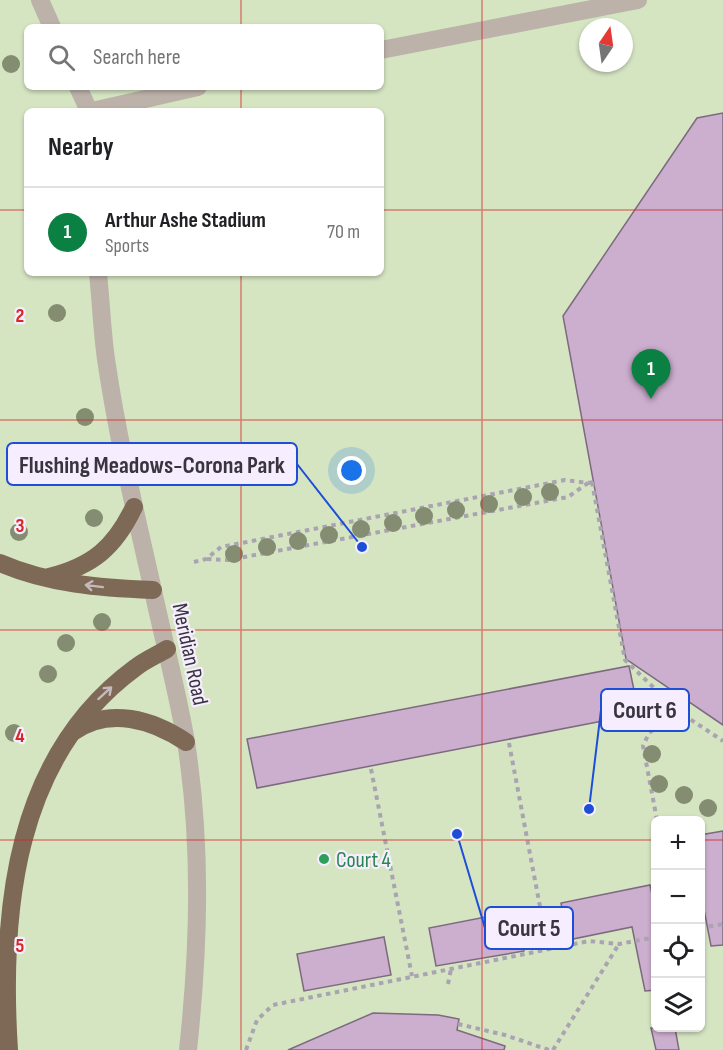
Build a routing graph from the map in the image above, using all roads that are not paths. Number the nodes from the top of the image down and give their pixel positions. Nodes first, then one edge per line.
1 (40, 0) edge
2 (638, 0) edge
3 (51, 24) edge
4 (384, 49) edge
5 (80, 90) edge
6 (184, 90) edge
7 (88, 108) edge
8 (104, 108) edge
9 (98, 276) edge
10 (134, 507) junction
11 (0, 563) edge
12 (45, 578) junction
13 (153, 590) junction
14 (167, 649) junction
15 (67, 737) junction
16 (186, 742) junction
17 (9, 1050) edge
18 (188, 1050) edge

1 - 3 street
2 - 4 street
5 - 7 street
6 - 8 street
9 - 10 street, Meridian Road
10 - 12 highway
10 - 13 street, Meridian Road
11 - 12 highway
13 -> 12 highway
13 - 14 street, Meridian Road
15 -> 14 highway
14 - 16 street, Meridian Road
15 - 16 highway
15 - 17 highway
16 - 18 street, Meridian Road

